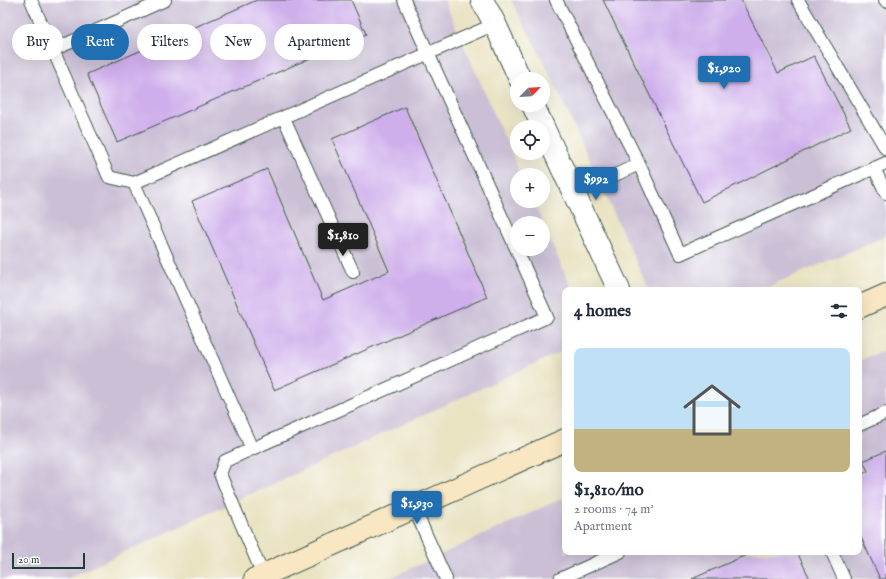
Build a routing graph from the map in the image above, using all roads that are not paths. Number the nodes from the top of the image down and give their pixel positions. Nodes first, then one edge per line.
1 (31, 0) edge
2 (165, 0) edge
3 (404, 0) edge
4 (482, 0) edge
5 (556, 0) edge
6 (798, 0) edge
7 (42, 24) edge
8 (495, 24) junction
9 (63, 46) edge
10 (428, 54) junction
11 (57, 60) edge
12 (517, 72) edge
13 (284, 118) junction
14 (550, 142) edge
15 (886, 149) edge
16 (886, 163) edge
17 (639, 164) junction
18 (874, 168) junction
19 (134, 183) junction
20 (574, 194) junction
21 (886, 194) edge
22 (353, 272) dead end
23 (618, 287) edge
24 (886, 295) edge
25 (862, 306) edge
26 (886, 413) edge
27 (862, 423) edge
28 (562, 441) edge
29 (252, 449) junction
30 (414, 508) junction
31 (613, 555) edge
32 (833, 555) edge
33 (259, 577) edge
34 (446, 579) edge
35 (560, 579) edge
36 (844, 579) edge

1 - 7 lane
2 - 9 lane
3 - 10 lane
4 - 8 street
5 - 17 lane
6 - 15 lane
8 - 10 lane
8 - 12 street
10 - 13 lane
10 - 29 lane
11 - 19 lane
13 - 19 lane
13 - 22 lane
14 - 20 street
16 - 18 lane
17 - 18 lane
17 - 20 lane
18 - 21 lane
19 - 29 lane
20 - 23 street
24 - 25 main road
26 - 27 lane
28 - 30 main road
29 - 33 lane
30 - 33 main road
30 - 34 lane
31 - 35 lane
32 - 36 lane

